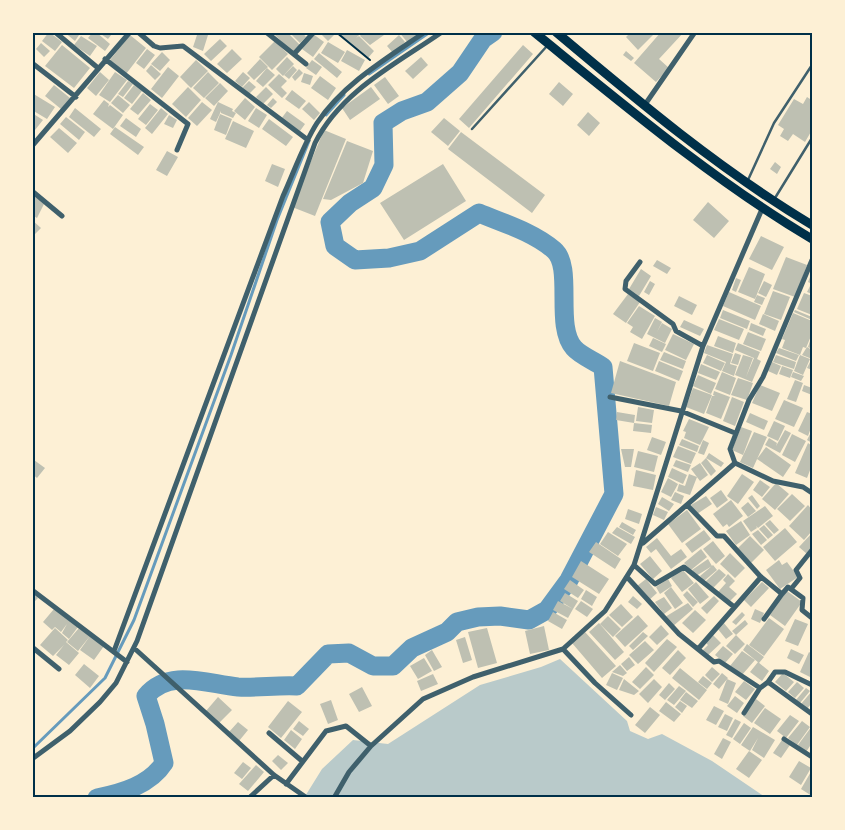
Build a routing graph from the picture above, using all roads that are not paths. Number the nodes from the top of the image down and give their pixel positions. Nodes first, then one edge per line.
1 (55, 32) edge
2 (130, 32) edge
3 (138, 32) edge
4 (314, 32) edge
5 (425, 32) edge
6 (442, 32) edge
7 (556, 32) edge
8 (695, 32) edge
9 (268, 33) edge
10 (535, 33) edge
11 (548, 45) junction
12 (294, 54) junction
13 (106, 59) junction
14 (32, 63) edge
15 (306, 64) dead end
16 (812, 65) edge
17 (98, 68) junction
18 (76, 97) junction
19 (644, 107) junction
20 (472, 129) dead end
21 (812, 138) edge
22 (308, 140) junction
23 (34, 142) edge
24 (177, 150) dead end
25 (748, 182) junction
26 (32, 191) edge
27 (773, 201) junction
28 (762, 209) junction
29 (62, 216) dead end
30 (812, 225) edge
31 (812, 239) edge
32 (812, 260) edge
33 (640, 262) dead end
34 (702, 346) junction
35 (610, 397) dead end
36 (682, 411) junction
37 (735, 433) junction
38 (735, 463) junction
39 (812, 493) edge
40 (688, 506) junction
41 (642, 544) junction
42 (812, 550) edge
43 (634, 565) junction
44 (627, 577) junction
45 (761, 577) junction
46 (791, 589) junction
47 (32, 590) edge
48 (782, 594) junction
49 (733, 606) junction
50 (812, 618) edge
51 (764, 619) dead end
52 (32, 647) edge
53 (134, 648) junction
54 (563, 649) junction
55 (698, 649) junction
56 (116, 653) junction
57 (127, 662) junction
58 (59, 669) dead end
59 (768, 682) junction
60 (812, 685) edge
61 (760, 688) junction
62 (744, 713) dead end
63 (812, 714) edge
64 (631, 715) dead end
65 (269, 733) dead end
66 (784, 739) dead end
67 (371, 746) junction
68 (812, 757) edge
69 (32, 759) edge
70 (302, 761) junction
71 (274, 775) junction
72 (286, 784) junction
73 (249, 798) edge
74 (308, 798) edge
75 (334, 798) edge

1 - 17 street
2 - 13 street
3 - 22 street
4 - 12 street
5 - 22 street
6 - 53 street
7 - 19 highway
8 - 19 street
9 - 12 street
10 - 11 highway
11 - 20 lane
11 - 28 highway
12 - 15 street
13 - 17 street
13 - 24 street
14 - 18 street
16 - 25 lane
17 - 18 street
18 - 23 street
19 - 25 highway
21 - 27 lane
22 - 56 street
25 - 27 highway
26 - 29 street
27 - 30 highway
28 - 31 highway
28 - 34 street
32 - 37 street
33 - 34 street
34 - 36 street
35 - 36 street
36 - 37 street
36 - 41 street
37 - 38 street
38 - 39 street
38 - 40 street
40 - 41 street
40 - 45 street
41 - 43 street
42 - 46 street
43 - 44 street
43 - 49 street
44 - 54 street
44 - 55 street
45 - 48 street
45 - 49 street
46 - 48 street
46 - 50 street
47 - 56 street
48 - 51 street
49 - 55 street
52 - 58 street
53 - 57 street
53 - 71 street
54 - 64 street
54 - 67 street
55 - 61 street
56 - 57 street
57 - 69 street
59 - 60 street
59 - 61 street
59 - 63 street
61 - 62 street
65 - 70 street
66 - 68 street
67 - 70 street
67 - 75 street
70 - 72 street
71 - 72 street
71 - 73 street
72 - 74 street

